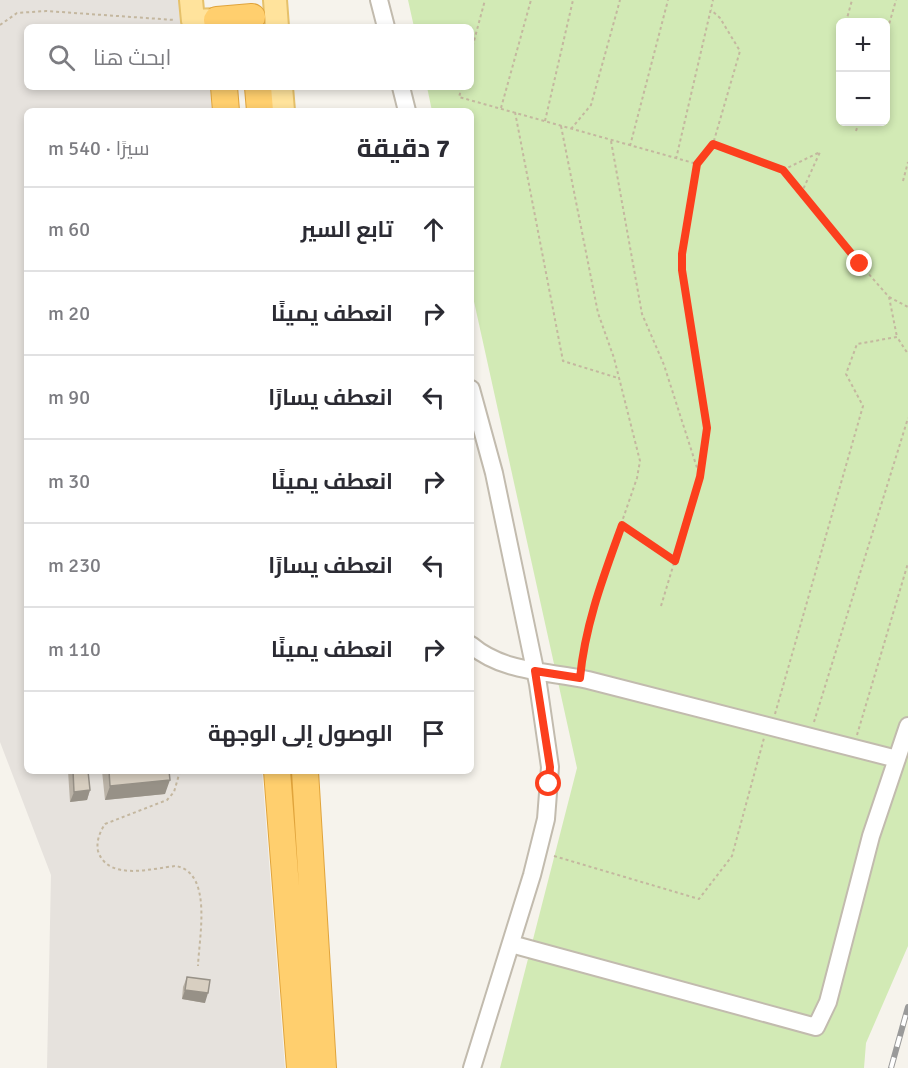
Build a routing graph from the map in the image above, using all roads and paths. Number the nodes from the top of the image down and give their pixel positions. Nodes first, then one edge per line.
1 (275, 0) edge
2 (379, 0) edge
3 (485, 0) edge
4 (531, 0) edge
5 (573, 0) edge
6 (620, 0) edge
7 (668, 0) edge
8 (713, 0) edge
9 (852, 0) edge
10 (896, 0) edge
11 (711, 10) junction
12 (207, 14) edge
13 (252, 15) edge
14 (847, 18) edge
15 (890, 19) edge
16 (277, 24) edge
17 (385, 24) edge
18 (0, 25) edge
19 (474, 41) edge
20 (224, 90) edge
21 (402, 90) edge
22 (461, 90) edge
23 (226, 108) edge
24 (406, 108) edge
25 (501, 108) junction
26 (515, 112) junction
27 (545, 121) junction
28 (561, 126) junction
29 (858, 126) edge
30 (571, 129) junction
31 (856, 131) dead end
32 (611, 141) junction
33 (713, 144) junction
34 (630, 146) junction
35 (676, 159) junction
36 (908, 162) edge
37 (697, 164) junction
38 (783, 170) junction
39 (903, 181) dead end
40 (801, 194) junction
41 (889, 297) junction
42 (908, 307) edge
43 (897, 337) junction
44 (908, 354) edge
45 (618, 378) junction
46 (474, 400) edge
47 (908, 418) edge
48 (700, 477) junction
49 (622, 525) junction
50 (675, 561) junction
51 (908, 563) edge
52 (661, 606) dead end
53 (474, 647) edge
54 (535, 671) junction
55 (580, 678) junction
56 (770, 725) junction
57 (908, 726) edge
58 (810, 736) junction
59 (853, 749) junction
60 (897, 759) junction
61 (179, 774) edge
62 (277, 774) edge
63 (305, 774) edge
64 (554, 856) dead end
65 (511, 944) junction
66 (198, 966) dead end
67 (300, 1068) edge
68 (323, 1068) edge
69 (472, 1068) edge

1 - 16 main road
2 - 17 street
3 - 19 path
4 - 25 path
5 - 27 path
6 - 30 path
7 - 34 path
8 - 11 path
9 - 14 path
10 - 15 path
11 - 33 path
11 - 35 path
12 - 13 highway
12 - 18 path
20 - 23 highway
21 - 24 street
22 - 25 path
25 - 26 path
26 - 27 path
26 - 45 path
27 - 28 path
28 - 30 path
28 - 45 path
29 - 31 path
30 - 32 path
32 - 34 path
32 - 48 path
33 - 37 path
33 - 38 path
34 - 35 path
35 - 37 path
36 - 39 path
37 - 48 path
38 - 40 path
38 - 40 path
40 - 41 path
41 - 42 path
41 - 43 path
43 - 44 path
43 - 56 path
45 - 49 path
46 - 54 street
47 - 58 path
48 - 50 path
49 - 50 path
49 - 55 path
50 - 52 path
51 - 59 path
53 - 54 street
54 - 55 street
54 - 65 street
55 - 56 street
56 - 58 street
56 - 64 path
57 - 60 street
58 - 59 street
59 - 60 street
60 - 65 street
61 - 66 path
62 - 67 highway
63 - 68 highway
65 - 69 street

